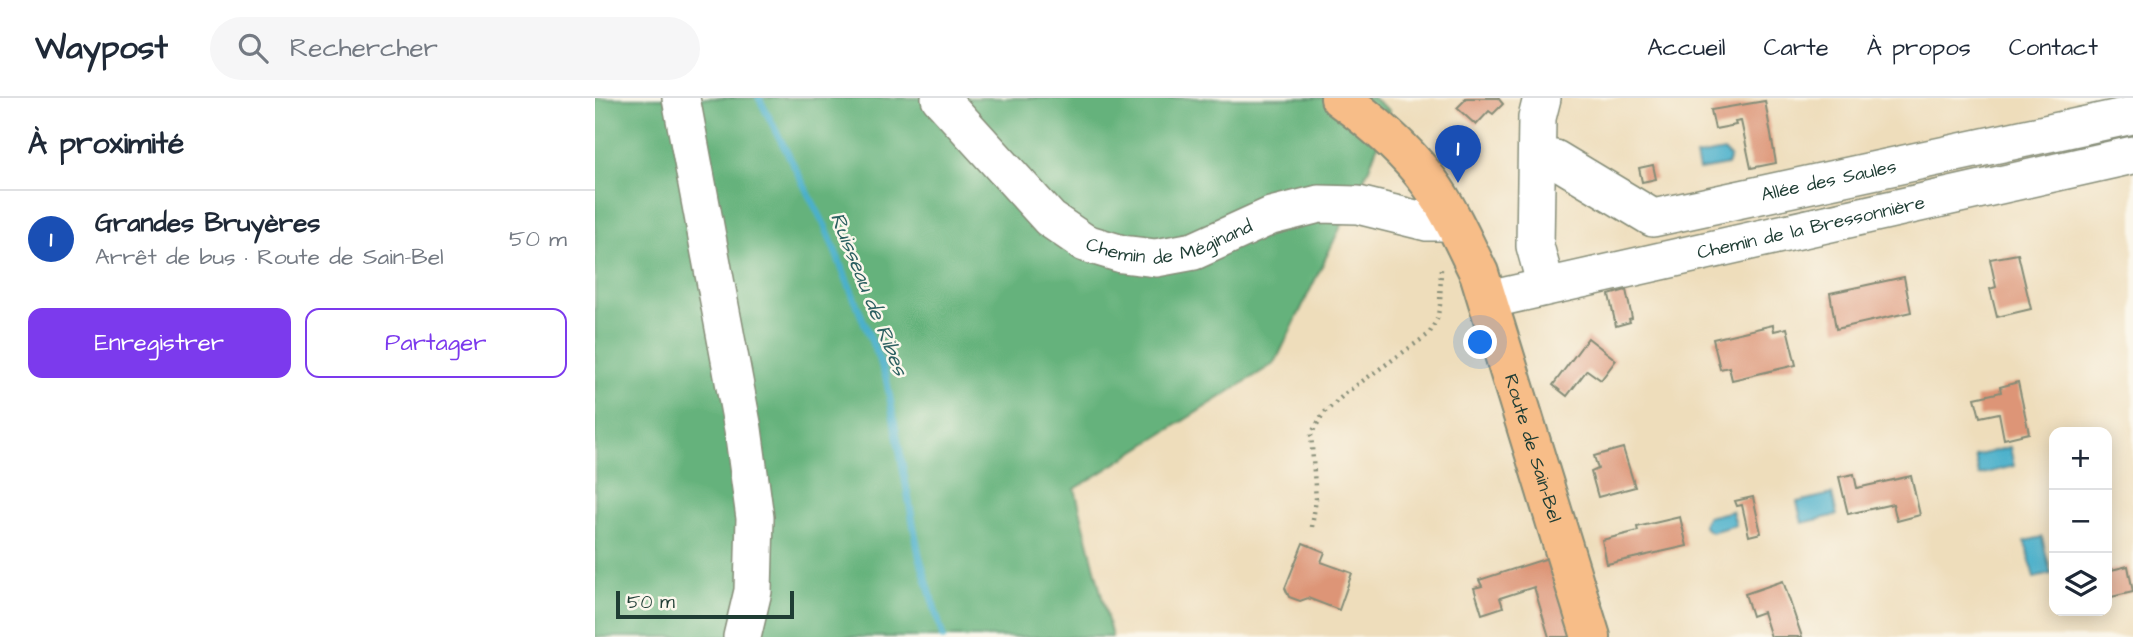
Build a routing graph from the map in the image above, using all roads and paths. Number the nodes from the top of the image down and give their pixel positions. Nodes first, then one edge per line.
1 (681, 98) edge
2 (940, 98) edge
3 (1340, 98) edge
4 (1542, 98) edge
5 (2133, 116) edge
6 (2133, 155) edge
7 (1537, 158) junction
8 (1453, 222) junction
9 (1546, 286) junction
10 (1487, 300) junction
11 (1313, 527) dead end
12 (742, 637) edge
13 (1591, 637) edge

1 - 12 street
2 - 8 street, Chemin de Méginand
3 - 8 main road, Route de Sain-Bel
4 - 7 street
5 - 7 street, Allée des Saules
6 - 9 street, Chemin de la Bressonnière
7 - 9 street
8 - 10 main road, Route de Sain-Bel
8 - 11 path
9 - 10 street, Chemin de la Bressonnière
10 - 13 main road, Route de Sain-Bel

